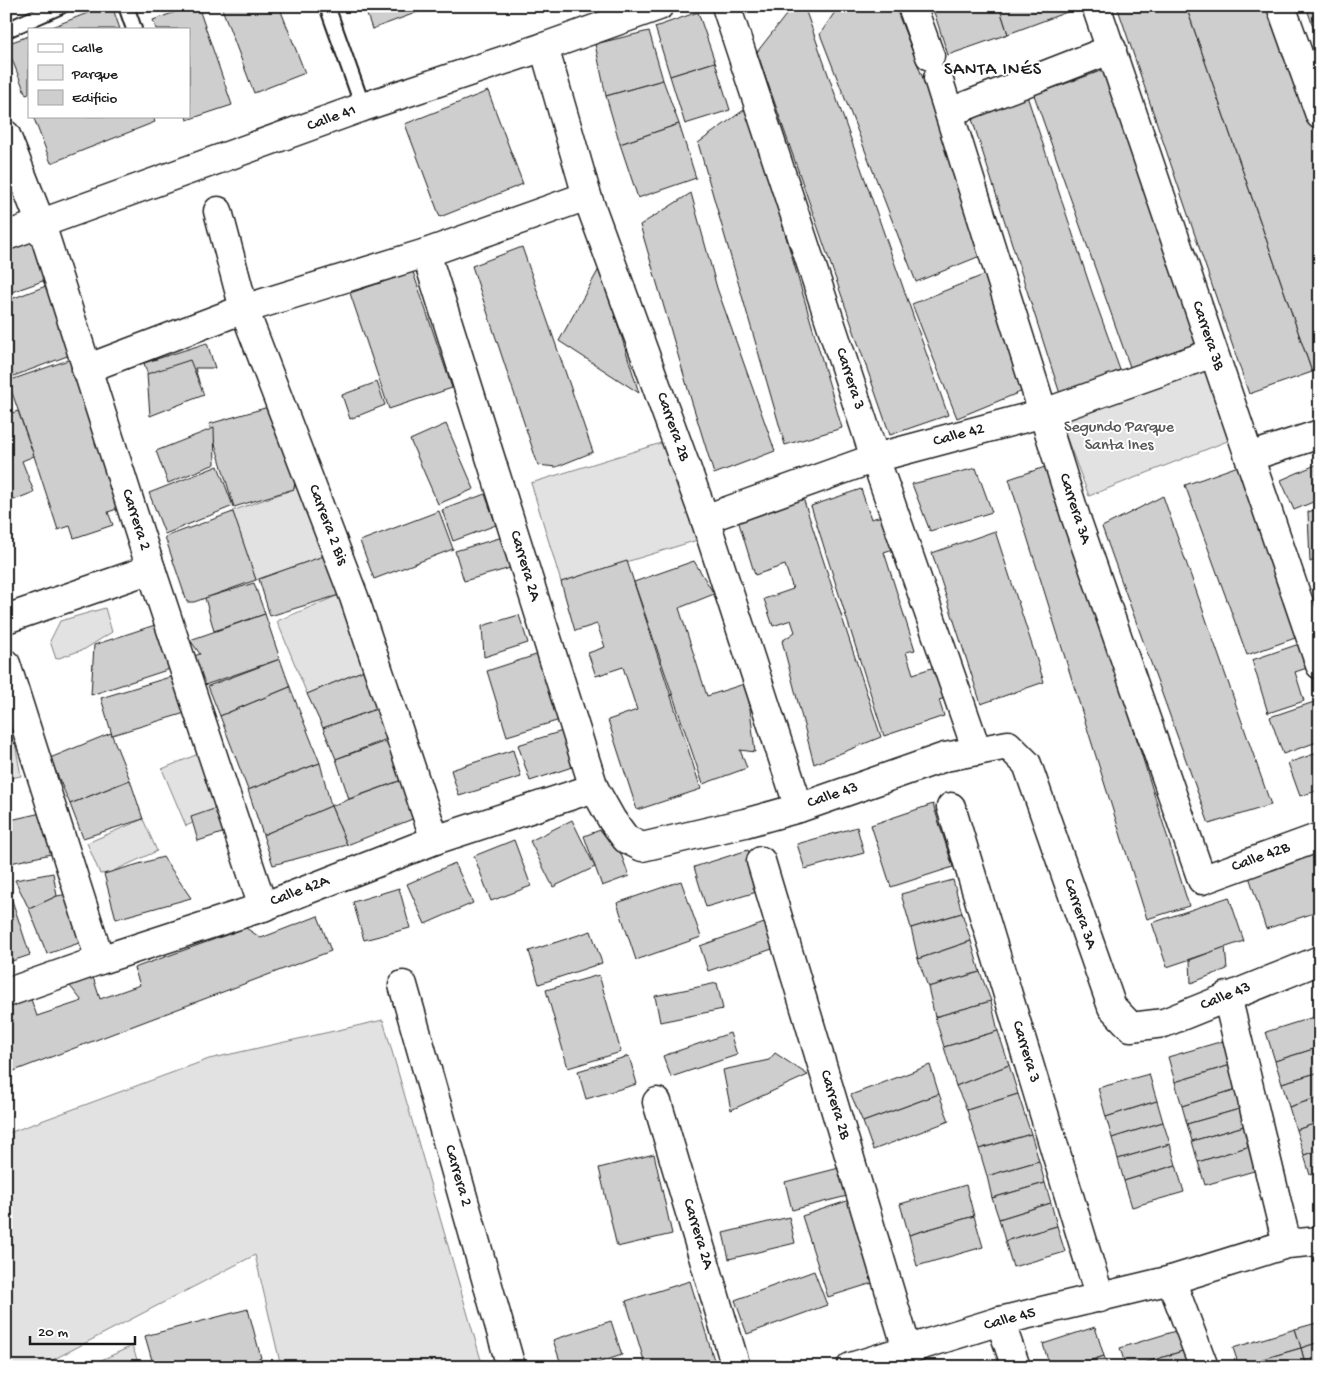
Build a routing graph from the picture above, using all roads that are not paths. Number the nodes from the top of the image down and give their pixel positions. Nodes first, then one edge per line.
1 (61, 6) edge
2 (126, 6) edge
3 (327, 6) edge
4 (659, 6) edge
5 (726, 6) edge
6 (912, 6) edge
7 (1096, 6) edge
8 (1281, 6) edge
9 (8, 28) dead end
10 (134, 28) edge
11 (544, 47) junction
12 (1112, 49) junction
13 (363, 107) junction
14 (950, 112) junction
15 (1320, 115) edge
16 (6, 135) edge
17 (587, 196) junction
18 (218, 211) dead end
19 (41, 224) junction
20 (6, 236) edge
21 (426, 253) junction
22 (244, 308) junction
23 (1213, 354) junction
24 (86, 369) junction
25 (1044, 413) junction
26 (1320, 434) edge
27 (1250, 457) junction
28 (875, 458) junction
29 (705, 519) junction
30 (151, 569) junction
31 (6, 619) edge
32 (6, 664) edge
33 (1320, 664) edge
34 (1008, 744) joint
35 (977, 751) junction
36 (594, 788) junction
37 (951, 807) dead end
38 (799, 808) junction
39 (1320, 837) edge
40 (434, 840) junction
41 (658, 844) joint
42 (761, 862) dead end
43 (1202, 880) joint
44 (263, 907) junction
45 (100, 960) junction
46 (1320, 960) edge
47 (403, 985) dead end
48 (6, 993) edge
49 (1227, 996) junction
50 (1131, 1027) joint
51 (657, 1102) dead end
52 (1320, 1241) edge
53 (1287, 1244) junction
54 (1171, 1280) junction
55 (1100, 1298) junction
56 (1000, 1321) junction
57 (907, 1350) junction
58 (511, 1367) edge
59 (736, 1367) edge
60 (851, 1367) edge
61 (1016, 1367) edge
62 (1204, 1367) edge

1 - 9 lane
2 - 10 lane
3 - 13 lane
4 - 11 street, Calle 41
5 - 28 street, Carrera 3
6 - 14 street, Carrera 3A
7 - 12 street, Carrera 3B
8 - 15 street
11 - 13 street, Calle 41
11 - 17 street, Carrera 2B
12 - 14 street
12 - 23 street, Carrera 3B
13 - 19 street, Calle 41
14 - 25 street, Carrera 3A
16 - 19 street, Carrera 2
17 - 21 street
17 - 29 street, Carrera 2B
18 - 22 street, Carrera 2 Bis
19 - 20 street, Calle 41
19 - 24 street, Carrera 2
21 - 22 street
21 - 36 street, Carrera 2A
22 - 24 street
22 - 40 street, Carrera 2 Bis
23 - 25 street, Calle 42
23 - 27 street, Carrera 3B
24 - 30 street, Carrera 2
25 - 28 street, Calle 42
25 - 43 street, Carrera 3A
26 - 27 street
27 - 33 street, Carrera 3B
28 - 29 street, Calle 42
28 - 35 street, Carrera 3
29 - 38 street, Carrera 2B
30 - 31 street
30 - 44 street, Carrera 2
32 - 45 street
34 - 35 street, Calle 43
34 - 50 street, Carrera 3A
35 - 38 street, Calle 43
36 - 40 street, Calle 42A
36 - 41 street, Carrera 2A
37 - 55 street, Carrera 3
38 - 41 street, Calle 43
39 - 43 street, Calle 42B
40 - 44 street, Calle 42A
42 - 57 street, Carrera 2B
44 - 45 street, Calle 42A
45 - 48 street, Calle 42A
46 - 49 street, Calle 43
47 - 58 street, Carrera 2
49 - 50 street, Calle 43
49 - 53 street
51 - 59 street, Carrera 2A
52 - 53 street
53 - 54 street
54 - 55 street, Calle 45
54 - 62 street
55 - 56 street, Calle 45
56 - 57 street, Calle 45
56 - 61 street
57 - 60 street, Calle 45

